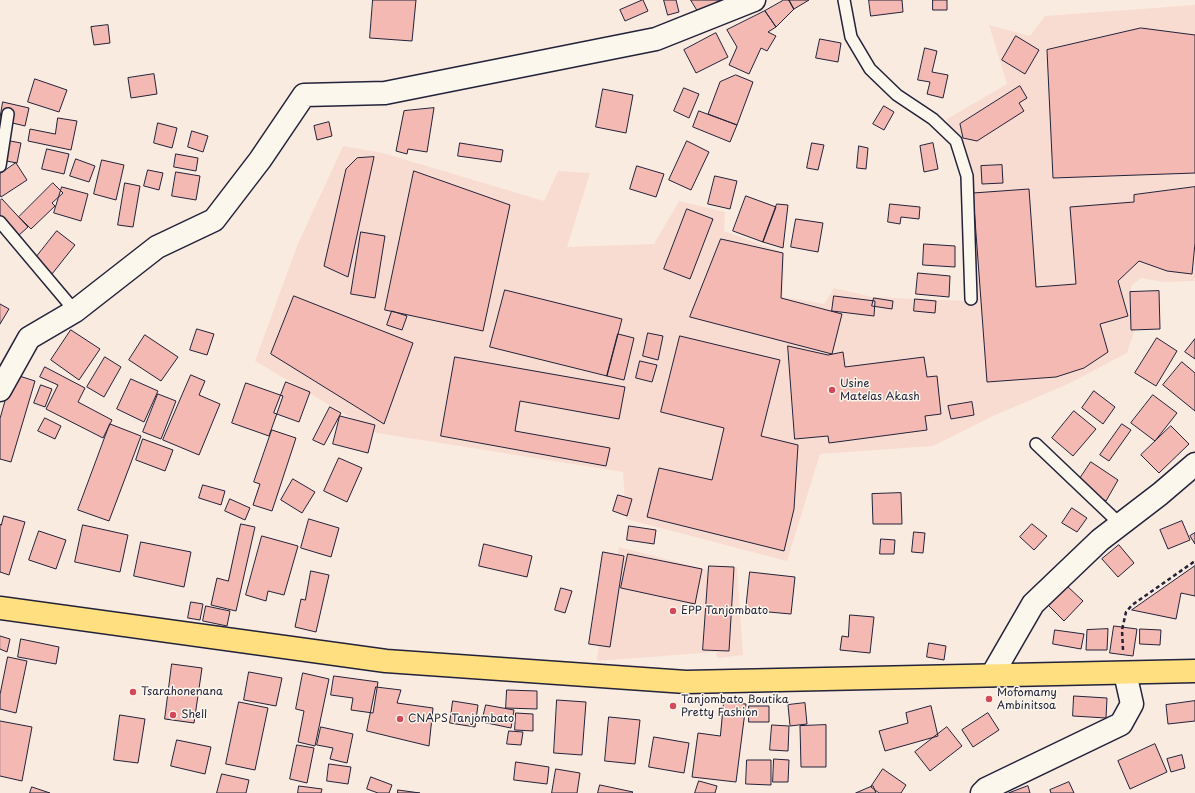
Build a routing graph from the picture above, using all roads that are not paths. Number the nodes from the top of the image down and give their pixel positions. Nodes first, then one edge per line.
1 (754, 0) edge
2 (844, 0) edge
3 (8, 114) dead end
4 (0, 166) edge
5 (0, 222) edge
6 (972, 299) dead end
7 (75, 311) junction
8 (0, 390) edge
9 (1036, 444) dead end
10 (1195, 464) edge
11 (1120, 524) junction
12 (0, 608) edge
13 (1195, 672) edge
14 (1125, 673) junction
15 (992, 676) junction
16 (982, 793) edge

1 - 7 street
2 - 6 lane
3 - 4 lane
5 - 7 lane
7 - 8 street
9 - 11 lane
10 - 11 street
11 - 15 street
12 - 15 main road
13 - 14 main road
14 - 15 main road
14 - 16 street

